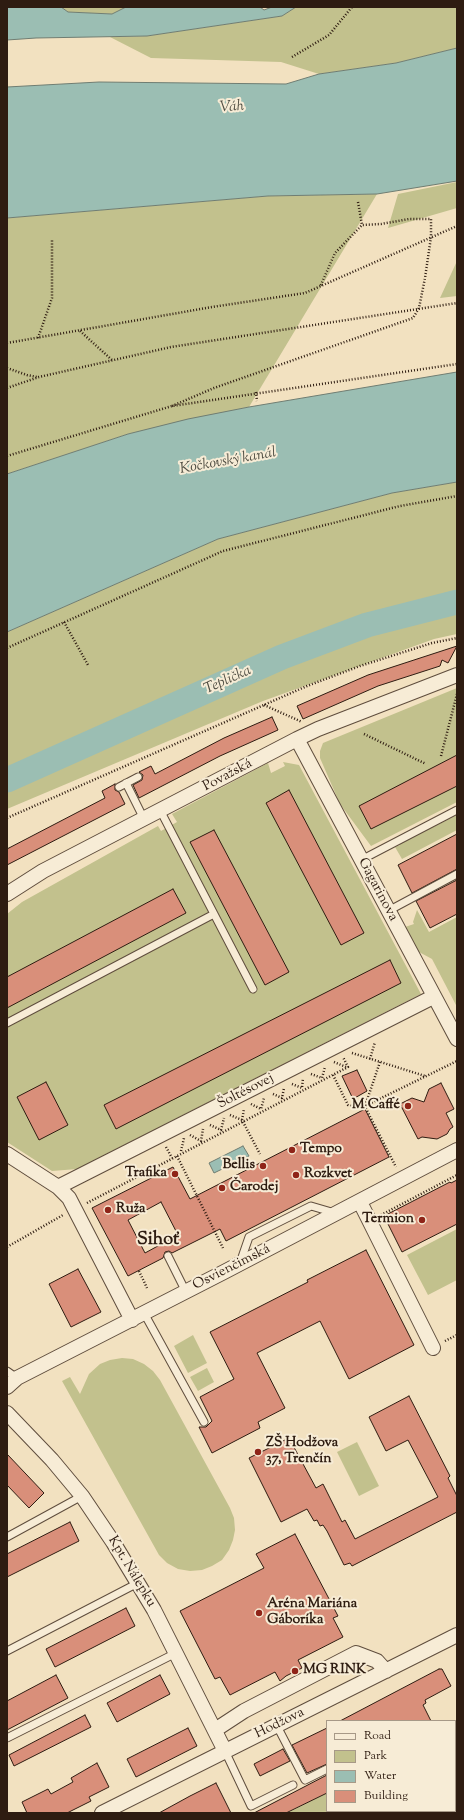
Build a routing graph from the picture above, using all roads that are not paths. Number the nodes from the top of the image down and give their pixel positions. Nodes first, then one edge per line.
1 (457, 675) edge
2 (297, 740) junction
3 (138, 777) dead end
4 (126, 783) junction
5 (119, 787) dead end
6 (160, 810) junction
7 (457, 810) edge
8 (144, 819) junction
9 (361, 860) junction
10 (457, 874) edge
11 (7, 894) edge
12 (388, 911) junction
13 (214, 914) junction
14 (253, 989) dead end
15 (433, 997) junction
16 (7, 1023) edge
17 (457, 1039) edge
18 (457, 1150) edge
19 (7, 1154) edge
20 (58, 1187) junction
21 (360, 1202) junction
22 (337, 1214) junction
23 (168, 1256) dead end
24 (239, 1264) junction
25 (186, 1292) junction
26 (138, 1317) junction
27 (433, 1348) dead end
28 (10, 1379) edge
29 (7, 1413) edge
30 (204, 1422) dead end
31 (82, 1496) junction
32 (7, 1537) edge
33 (138, 1583) junction
34 (457, 1635) edge
35 (7, 1651) edge
36 (176, 1653) junction
37 (386, 1671) junction
38 (277, 1726) junction
39 (215, 1730) junction
40 (7, 1738) edge
41 (225, 1751) junction
42 (326, 1770) edge
43 (293, 1785) dead end
44 (102, 1813) edge

1 - 2 street, Považská
2 - 6 street, Považská
2 - 9 street, Gagarinova
3 - 4 lane
4 - 5 lane
4 - 8 lane
6 - 8 street, Považská
6 - 13 lane
7 - 9 lane
8 - 11 street, Považská
9 - 12 street, Gagarinova
10 - 12 lane
12 - 15 street, Gagarinova
13 - 14 lane
13 - 16 lane
15 - 17 street, Gagarinova
15 - 20 street, Šoltésovej
18 - 21 street, Osvienčimská
19 - 20 street
20 - 26 street
21 - 22 street, Osvienčimská
21 - 27 street
22 - 24 street, Osvienčimská
22 - 24 lane
23 - 25 lane
24 - 25 street, Osvienčimská
25 - 26 street, Osvienčimská
26 - 28 street, Osvienčimská
26 - 30 lane
29 - 31 street, Kpt. Nálepku
31 - 32 lane
31 - 33 street, Kpt. Nálepku
33 - 35 lane
33 - 36 street, Kpt. Nálepku
34 - 37 street, Hodžova
36 - 39 street, Kpt. Nálepku
36 - 40 lane
37 - 38 street, Hodžova
37 - 39 street
38 - 41 street, Hodžova
38 - 42 lane
39 - 41 street, Kpt. Nálepku
41 - 43 lane
41 - 44 street, Hodžova

